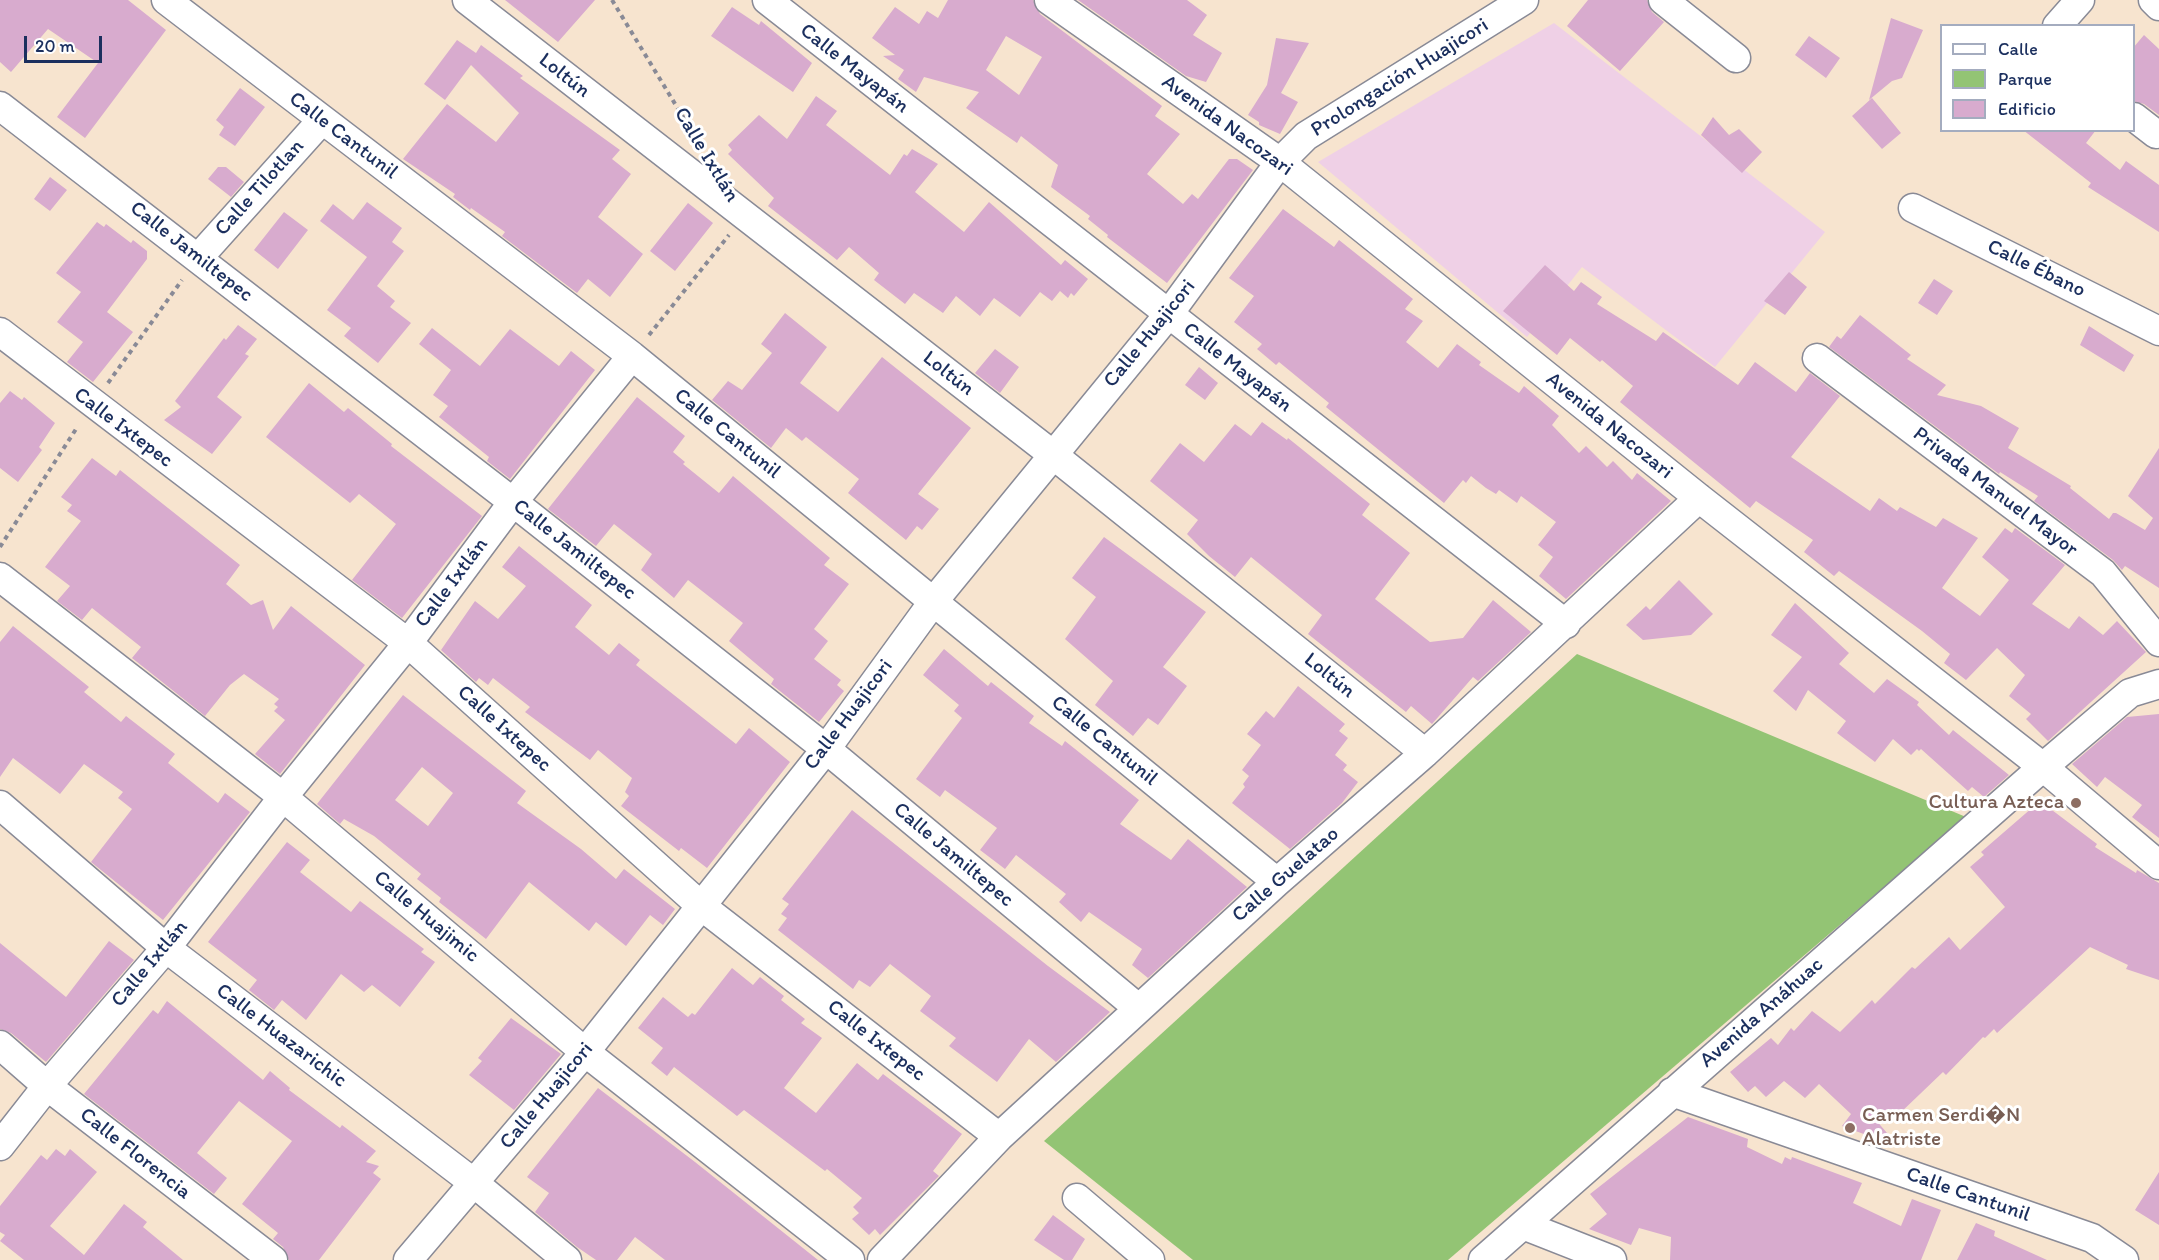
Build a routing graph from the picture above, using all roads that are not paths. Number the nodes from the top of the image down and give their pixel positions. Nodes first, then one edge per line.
1 (166, 0) edge
2 (467, 0) edge
3 (767, 0) edge
4 (1049, 0) edge
5 (1524, 0) edge
6 (1662, 0) edge
7 (2080, 0) edge
8 (2153, 0) edge
9 (2159, 6) edge
10 (2058, 24) edge
11 (1736, 58) dead end
12 (0, 106) edge
13 (2135, 118) edge
14 (322, 120) junction
15 (2156, 134) dead end
16 (1280, 162) junction
17 (1913, 208) dead end
18 (199, 257) junction
19 (1168, 315) junction
20 (2159, 331) edge
21 (0, 332) edge
22 (632, 356) junction
23 (1817, 358) dead end
24 (1052, 454) junction
25 (1699, 498) junction
26 (513, 502) junction
27 (0, 577) edge
28 (933, 602) junction
29 (1566, 624) junction
30 (2159, 642) edge
31 (408, 643) junction
32 (2159, 684) edge
33 (826, 749) junction
34 (1425, 753) junction
35 (2043, 767) junction
36 (283, 797) junction
37 (0, 805) edge
38 (2159, 865) edge
39 (1277, 882) junction
40 (700, 905) junction
41 (166, 948) junction
42 (1138, 1008) junction
43 (0, 1045) edge
44 (585, 1052) junction
45 (47, 1086) junction
46 (1672, 1092) junction
47 (999, 1137) junction
48 (0, 1146) edge
49 (474, 1183) junction
50 (1077, 1198) dead end
51 (1523, 1225) junction
52 (273, 1260) edge
53 (408, 1260) edge
54 (567, 1260) edge
55 (850, 1260) edge
56 (882, 1260) edge
57 (1150, 1260) edge
58 (1483, 1260) edge
59 (1612, 1260) edge
60 (2124, 1260) edge

1 - 14 street, Calle Cantunil
2 - 24 street, Loltún
3 - 19 street, Calle Mayapán
4 - 16 street, Avenida Nacozari
5 - 16 street, Prolongación Huajicori
6 - 11 street
7 - 10 street
8 - 9 street
12 - 18 street, Calle Jamiltepec
13 - 15 street
14 - 18 street, Calle Tilotlan
14 - 22 street, Calle Cantunil
16 - 19 street, Calle Huajicori
16 - 25 street, Avenida Nacozari
17 - 20 street, Calle Ébano
18 - 26 street, Calle Jamiltepec
19 - 24 street, Calle Huajicori
19 - 29 street, Calle Mayapán
21 - 31 street, Calle Ixtepec
22 - 26 street, Calle Ixtlán
22 - 28 street, Calle Cantunil
23 - 30 street, Privada Manuel Mayor
24 - 28 street, Calle Huajicori
24 - 34 street, Loltún
25 - 29 street, Calle Guelatao
25 - 35 street, Avenida Nacozari
26 - 31 street, Calle Ixtlán
26 - 33 street, Calle Jamiltepec
27 - 36 street, Calle Huajimic
28 - 33 street, Calle Huajicori
28 - 39 street, Calle Cantunil
29 - 34 street, Calle Guelatao
31 - 36 street, Calle Ixtlán
31 - 40 street, Calle Ixtepec
32 - 35 street, Avenida Anáhuac
33 - 40 street, Calle Huajicori
33 - 42 street, Calle Jamiltepec
34 - 39 street, Calle Guelatao
35 - 38 street, Avenida Nacozari
35 - 46 street, Avenida Anáhuac
36 - 41 street, Calle Ixtlán
36 - 44 street, Calle Huajimic
37 - 41 street, Calle Huazarichic
39 - 42 street, Calle Guelatao
40 - 44 street, Calle Huajicori
40 - 47 street, Calle Ixtepec
41 - 45 street, Calle Ixtlán
41 - 49 street, Calle Huazarichic
42 - 47 street, Calle Guelatao
43 - 45 street, Calle Florencia
44 - 49 street, Calle Huajicori
44 - 55 street, Calle Huajimic
45 - 48 street, Calle Ixtlán
45 - 52 street, Calle Florencia
46 - 51 street, Avenida Anáhuac
46 - 60 street, Calle Cantunil
47 - 56 street, Calle Guelatao
49 - 53 street, Calle Huajicori
49 - 54 street, Calle Huazarichic
50 - 57 street
51 - 58 street, Avenida Anáhuac
51 - 59 street

